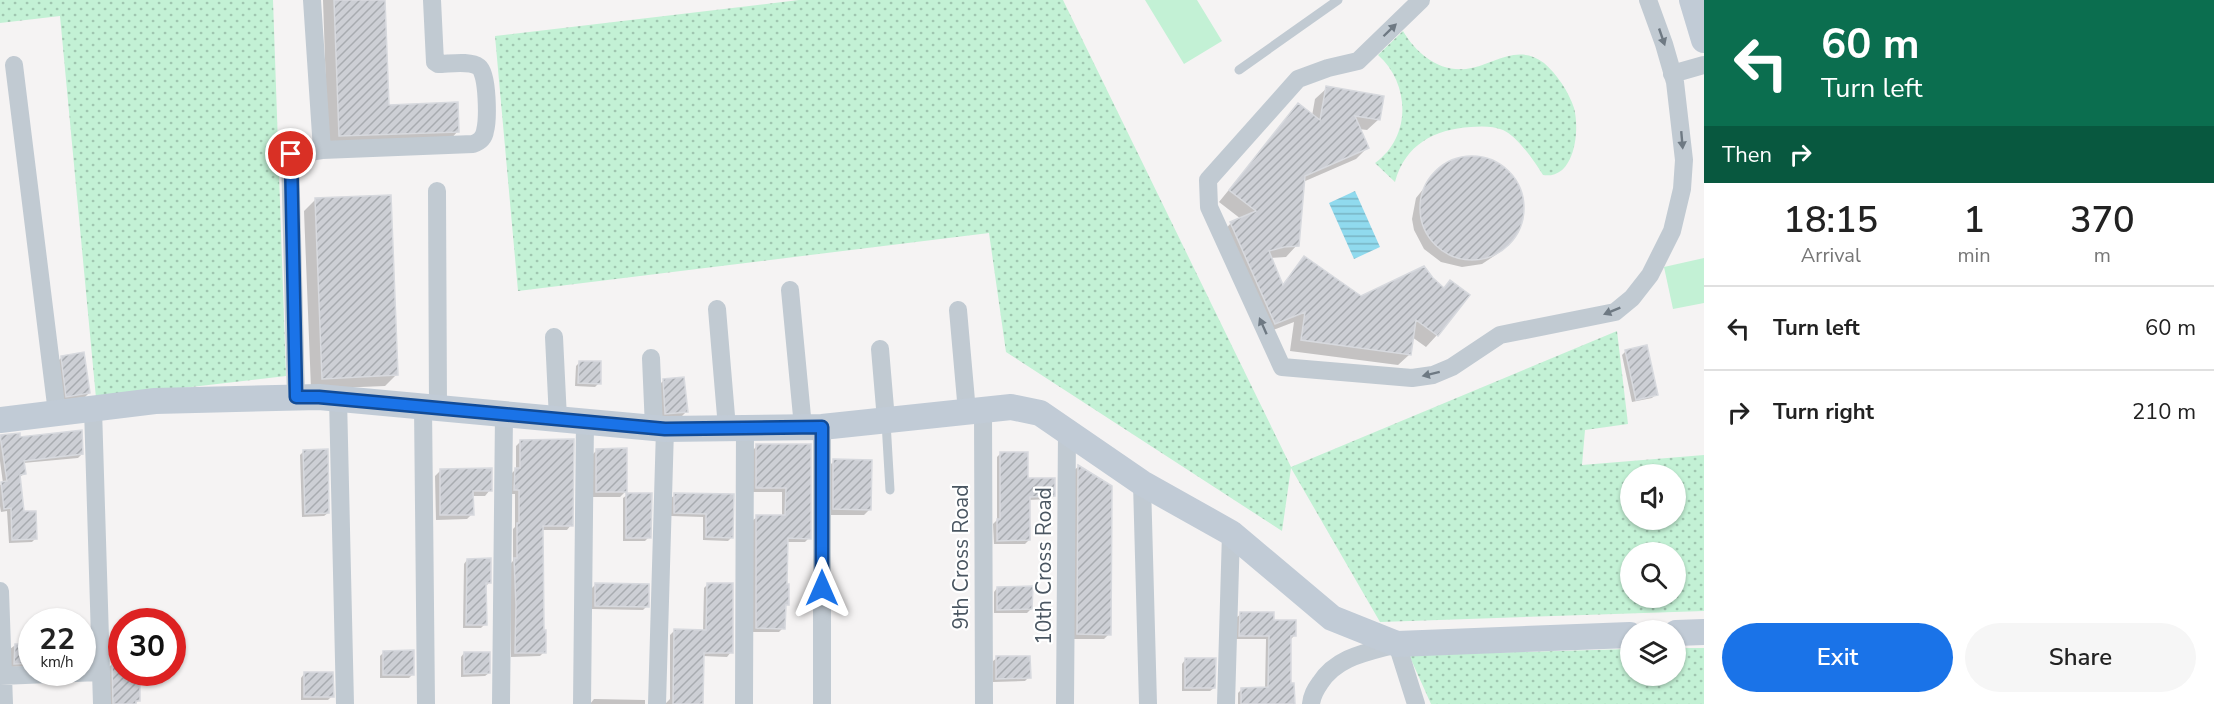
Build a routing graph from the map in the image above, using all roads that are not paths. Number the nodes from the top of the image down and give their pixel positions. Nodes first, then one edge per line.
1 (312, 0) edge
2 (432, 0) edge
3 (1338, 0) edge
4 (1420, 0) edge
5 (1648, 0) edge
6 (1692, 0) edge
7 (1704, 40) edge
8 (14, 65) dead end
9 (1704, 65) edge
10 (1239, 70) dead end
11 (1704, 73) edge
12 (1673, 78) junction
13 (322, 150) junction
14 (437, 191) dead end
15 (790, 290) dead end
16 (717, 309) dead end
17 (958, 310) dead end
18 (554, 337) dead end
19 (880, 349) dead end
20 (651, 358) dead end
21 (296, 397) junction
22 (338, 398) junction
23 (430, 407) junction
24 (93, 409) junction
25 (975, 411) junction
26 (57, 413) junction
27 (504, 414) junction
28 (558, 419) junction
29 (0, 420) edge
30 (886, 420) junction
31 (585, 421) junction
32 (813, 427) junction
33 (660, 428) junction
34 (736, 428) junction
35 (1067, 431) junction
36 (1143, 483) junction
37 (890, 490) dead end
38 (1231, 533) junction
39 (0, 591) edge
40 (1704, 632) edge
41 (1686, 633) edge
42 (1620, 635) edge
43 (1397, 645) junction
44 (100, 672) junction
45 (2, 676) edge
46 (1065, 703) edge
47 (4, 704) edge
48 (102, 704) edge
49 (345, 704) edge
50 (426, 704) edge
51 (501, 704) edge
52 (582, 704) edge
53 (657, 704) edge
54 (744, 704) edge
55 (822, 704) edge
56 (984, 704) edge
57 (1148, 704) edge
58 (1226, 704) edge
59 (1311, 704) edge
60 (1416, 704) edge

1 - 13 street
2 - 13 street
3 - 10 lane
12 -> 4 street
5 -> 12 street
6 - 7 street
8 - 26 street
9 - 12 street
11 - 12 street
13 - 21 street
14 - 23 street
15 - 32 street
16 - 34 street
17 - 25 street, 9th Cross Road
18 - 28 street
19 - 30 street
20 - 33 street
21 - 22 street
21 - 24 street
22 - 23 street
22 - 49 street
23 - 27 street
23 - 50 street
24 - 26 street
24 - 44 street
25 - 30 street
25 - 35 street
25 - 56 street, 9th Cross Road
26 - 29 street
27 - 28 street
27 - 51 street
28 - 31 street
30 - 32 street
30 - 37 lane
31 - 33 street
31 - 52 street
32 - 34 street
32 - 55 street
33 - 34 street
33 - 53 street
34 - 54 street
35 - 36 street
35 - 46 street, 10th Cross Road
36 - 38 street
36 - 57 street
38 - 43 street
38 - 58 street
39 - 45 street
40 - 41 street
42 - 43 street
43 - 59 street
43 - 60 street
44 - 45 street
44 - 48 street
45 - 47 street

